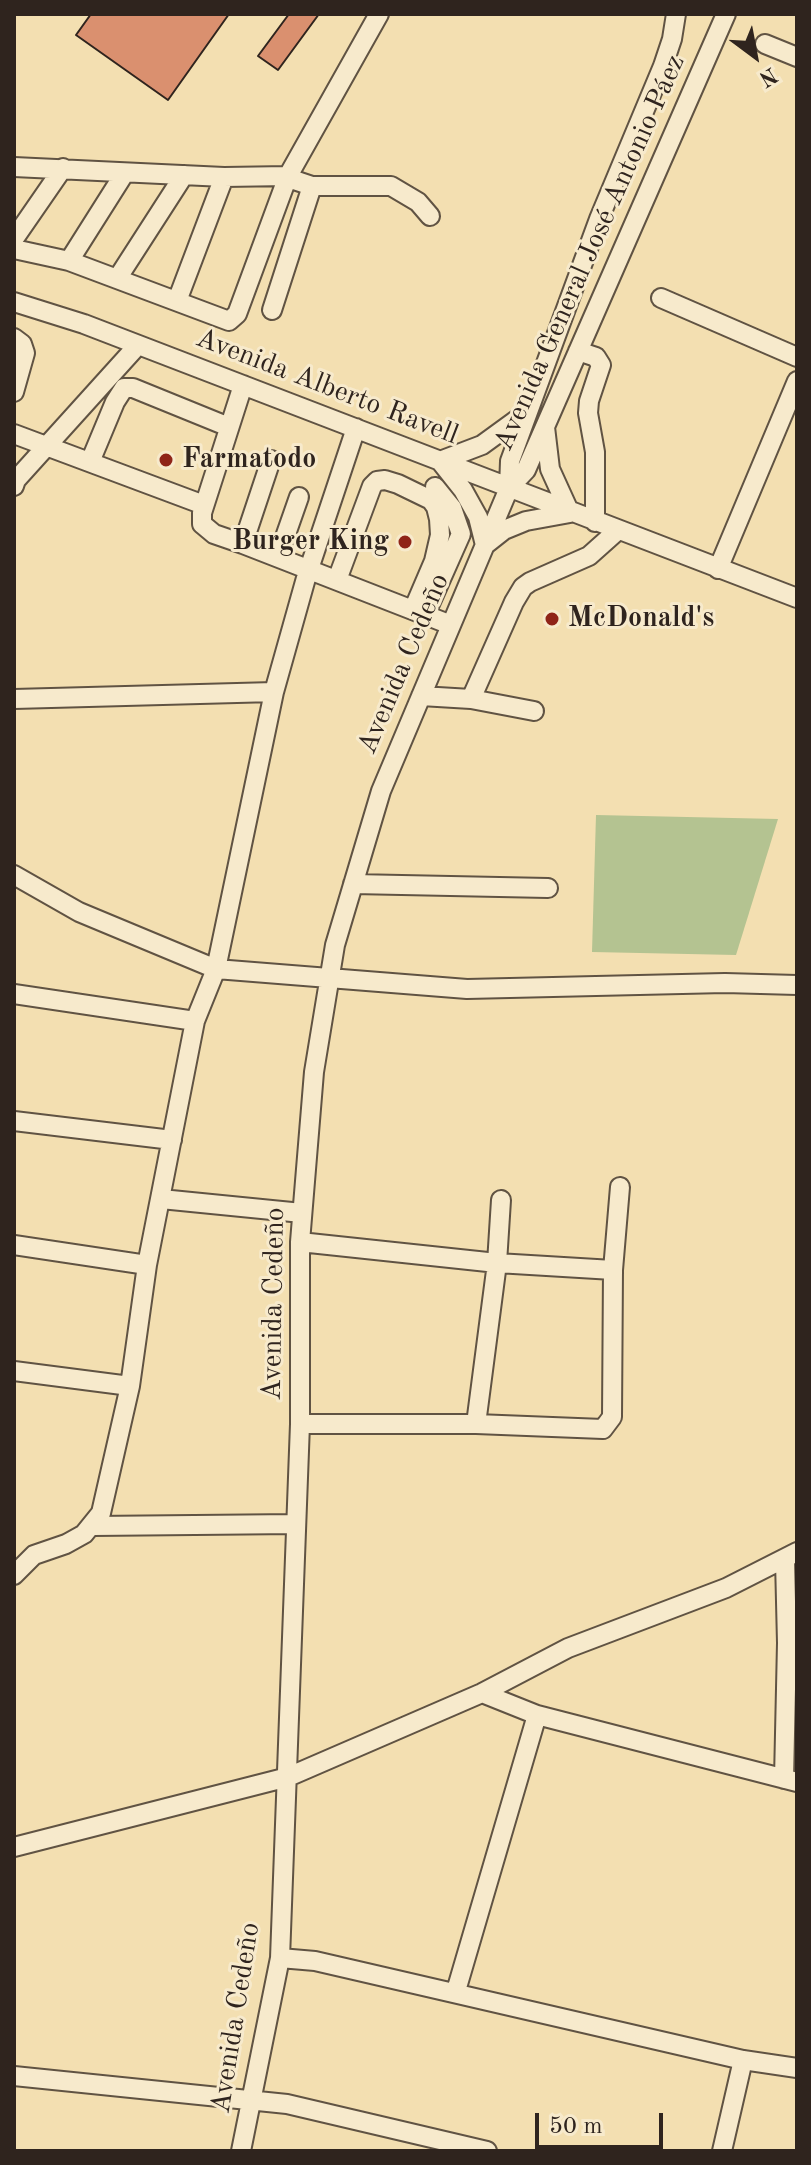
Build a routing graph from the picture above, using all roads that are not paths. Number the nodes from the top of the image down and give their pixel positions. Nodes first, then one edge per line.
1 (379, 14) edge
2 (676, 14) edge
3 (726, 14) edge
4 (765, 44) dead end
5 (797, 57) edge
6 (14, 167) edge
7 (63, 168) junction
8 (124, 174) junction
9 (184, 175) junction
10 (288, 176) junction
11 (224, 177) junction
12 (312, 186) junction
13 (430, 216) dead end
14 (14, 239) edge
15 (14, 249) edge
16 (69, 261) junction
17 (117, 279) junction
18 (661, 298) dead end
19 (177, 301) junction
20 (14, 302) edge
21 (272, 310) dead end
22 (14, 338) edge
23 (138, 345) junction
24 (578, 351) junction
25 (797, 357) edge
26 (797, 381) edge
27 (243, 385) junction
28 (14, 392) edge
29 (528, 411) junction
30 (545, 425) junction
31 (229, 427) junction
32 (356, 428) junction
33 (14, 434) edge
34 (46, 446) junction
35 (271, 460) dead end
36 (440, 461) junction
37 (90, 462) junction
38 (14, 486) edge
39 (435, 487) dead end
40 (509, 488) junction
41 (299, 497) dead end
42 (204, 505) junction
43 (570, 513) junction
44 (595, 522) junction
45 (617, 531) junction
46 (243, 544) junction
47 (485, 545) junction
48 (278, 557) junction
49 (309, 569) junction
50 (718, 569) junction
51 (337, 580) junction
52 (797, 598) edge
53 (419, 612) junction
54 (451, 625) junction
55 (274, 692) junction
56 (421, 696) junction
57 (14, 699) edge
58 (471, 699) junction
59 (534, 711) dead end
60 (14, 875) edge
61 (353, 884) junction
62 (548, 888) dead end
63 (216, 969) junction
64 (328, 978) junction
65 (797, 985) edge
66 (14, 994) edge
67 (195, 1021) junction
68 (14, 1121) edge
69 (172, 1140) junction
70 (620, 1187) dead end
71 (161, 1199) junction
72 (501, 1200) dead end
73 (302, 1213) junction
74 (300, 1242) junction
75 (14, 1245) edge
76 (497, 1263) junction
77 (147, 1265) junction
78 (613, 1270) junction
79 (14, 1371) edge
80 (130, 1386) junction
81 (300, 1424) junction
82 (476, 1424) junction
83 (296, 1524) junction
84 (93, 1526) junction
85 (14, 1551) edge
86 (34, 1555) junction
87 (791, 1556) edge
88 (14, 1575) edge
89 (792, 1644) edge
90 (482, 1693) junction
91 (537, 1715) junction
92 (288, 1777) junction
93 (790, 1780) edge
94 (14, 1847) edge
95 (280, 1958) junction
96 (456, 1991) junction
97 (743, 2060) junction
98 (797, 2068) edge
99 (14, 2076) edge
100 (253, 2099) junction
101 (241, 2151) edge
102 (487, 2151) edge
103 (722, 2151) edge

1 - 10 street
2 - 29 street, Avenida General José Antonio Páez
3 - 24 street, Avenida General José Antonio Páez
4 - 5 street
6 - 7 street
7 - 8 street
7 - 14 street
8 - 9 street
8 - 16 street
9 - 11 street
9 - 17 street
10 - 11 street
10 - 12 street
10 - 19 street
11 - 19 street
12 - 13 street
12 - 21 street
15 - 16 street
16 - 17 street
17 - 19 street
18 - 25 street
20 - 23 street, Avenida Alberto Ravell
22 - 28 street
23 - 27 street, Avenida Alberto Ravell
23 - 34 street
24 - 30 street, Avenida General José Antonio Páez
24 - 44 street
26 - 50 street
27 - 31 street
27 - 32 street, Avenida Alberto Ravell
29 - 36 street
29 - 40 street, Avenida General José Antonio Páez
30 - 40 street, Avenida General José Antonio Páez
30 - 43 street
31 - 37 street
31 - 42 street
32 - 36 street, Avenida Alberto Ravell
32 - 49 street
33 - 34 street
34 - 37 street
34 - 38 street
35 - 46 street
36 - 40 street, Avenida Alberto Ravell
36 - 47 street
37 - 42 street
39 - 53 street
40 - 43 street, Avenida Alberto Ravell
40 - 47 street, Avenida Cedeño
41 - 48 street
42 - 46 street
43 - 44 street, Avenida Alberto Ravell
43 - 47 street
44 - 45 street, Avenida Alberto Ravell
45 - 50 street, Avenida Alberto Ravell
45 - 58 street
46 - 48 street
47 - 54 street, Avenida Cedeño
48 - 49 street
49 - 51 street
49 - 55 street
50 - 52 street, Avenida Alberto Ravell
51 - 53 street
51 - 53 street
53 - 54 street
54 - 56 street, Avenida Cedeño
55 - 57 street
55 - 63 street
56 - 58 street
56 - 61 street, Avenida Cedeño
58 - 59 street
60 - 63 street
61 - 62 street
61 - 64 street, Avenida Cedeño
63 - 64 street
63 - 67 street
64 - 65 street
64 - 73 street, Avenida Cedeño
66 - 67 street
67 - 69 street
68 - 69 street
69 - 71 street
70 - 78 street
71 - 73 street
71 - 77 street
72 - 76 street
73 - 74 street, Avenida Cedeño
74 - 76 street
74 - 81 street, Avenida Cedeño
75 - 77 street
76 - 78 street
76 - 82 street
77 - 80 street
78 - 82 street
79 - 80 street
80 - 84 street
81 - 82 street
81 - 83 street, Avenida Cedeño
83 - 84 street
83 - 92 street, Avenida Cedeño
84 - 86 street
85 - 86 street
86 - 88 street
87 - 89 street
87 - 90 street
89 - 93 street
90 - 91 street
90 - 92 street
91 - 93 street
91 - 96 street
92 - 94 street
92 - 95 street, Avenida Cedeño
95 - 96 street
95 - 100 street, Avenida Cedeño
96 - 97 street
97 - 98 street
97 - 103 street
99 - 100 street
100 - 101 street, Avenida Cedeño
100 - 102 street

